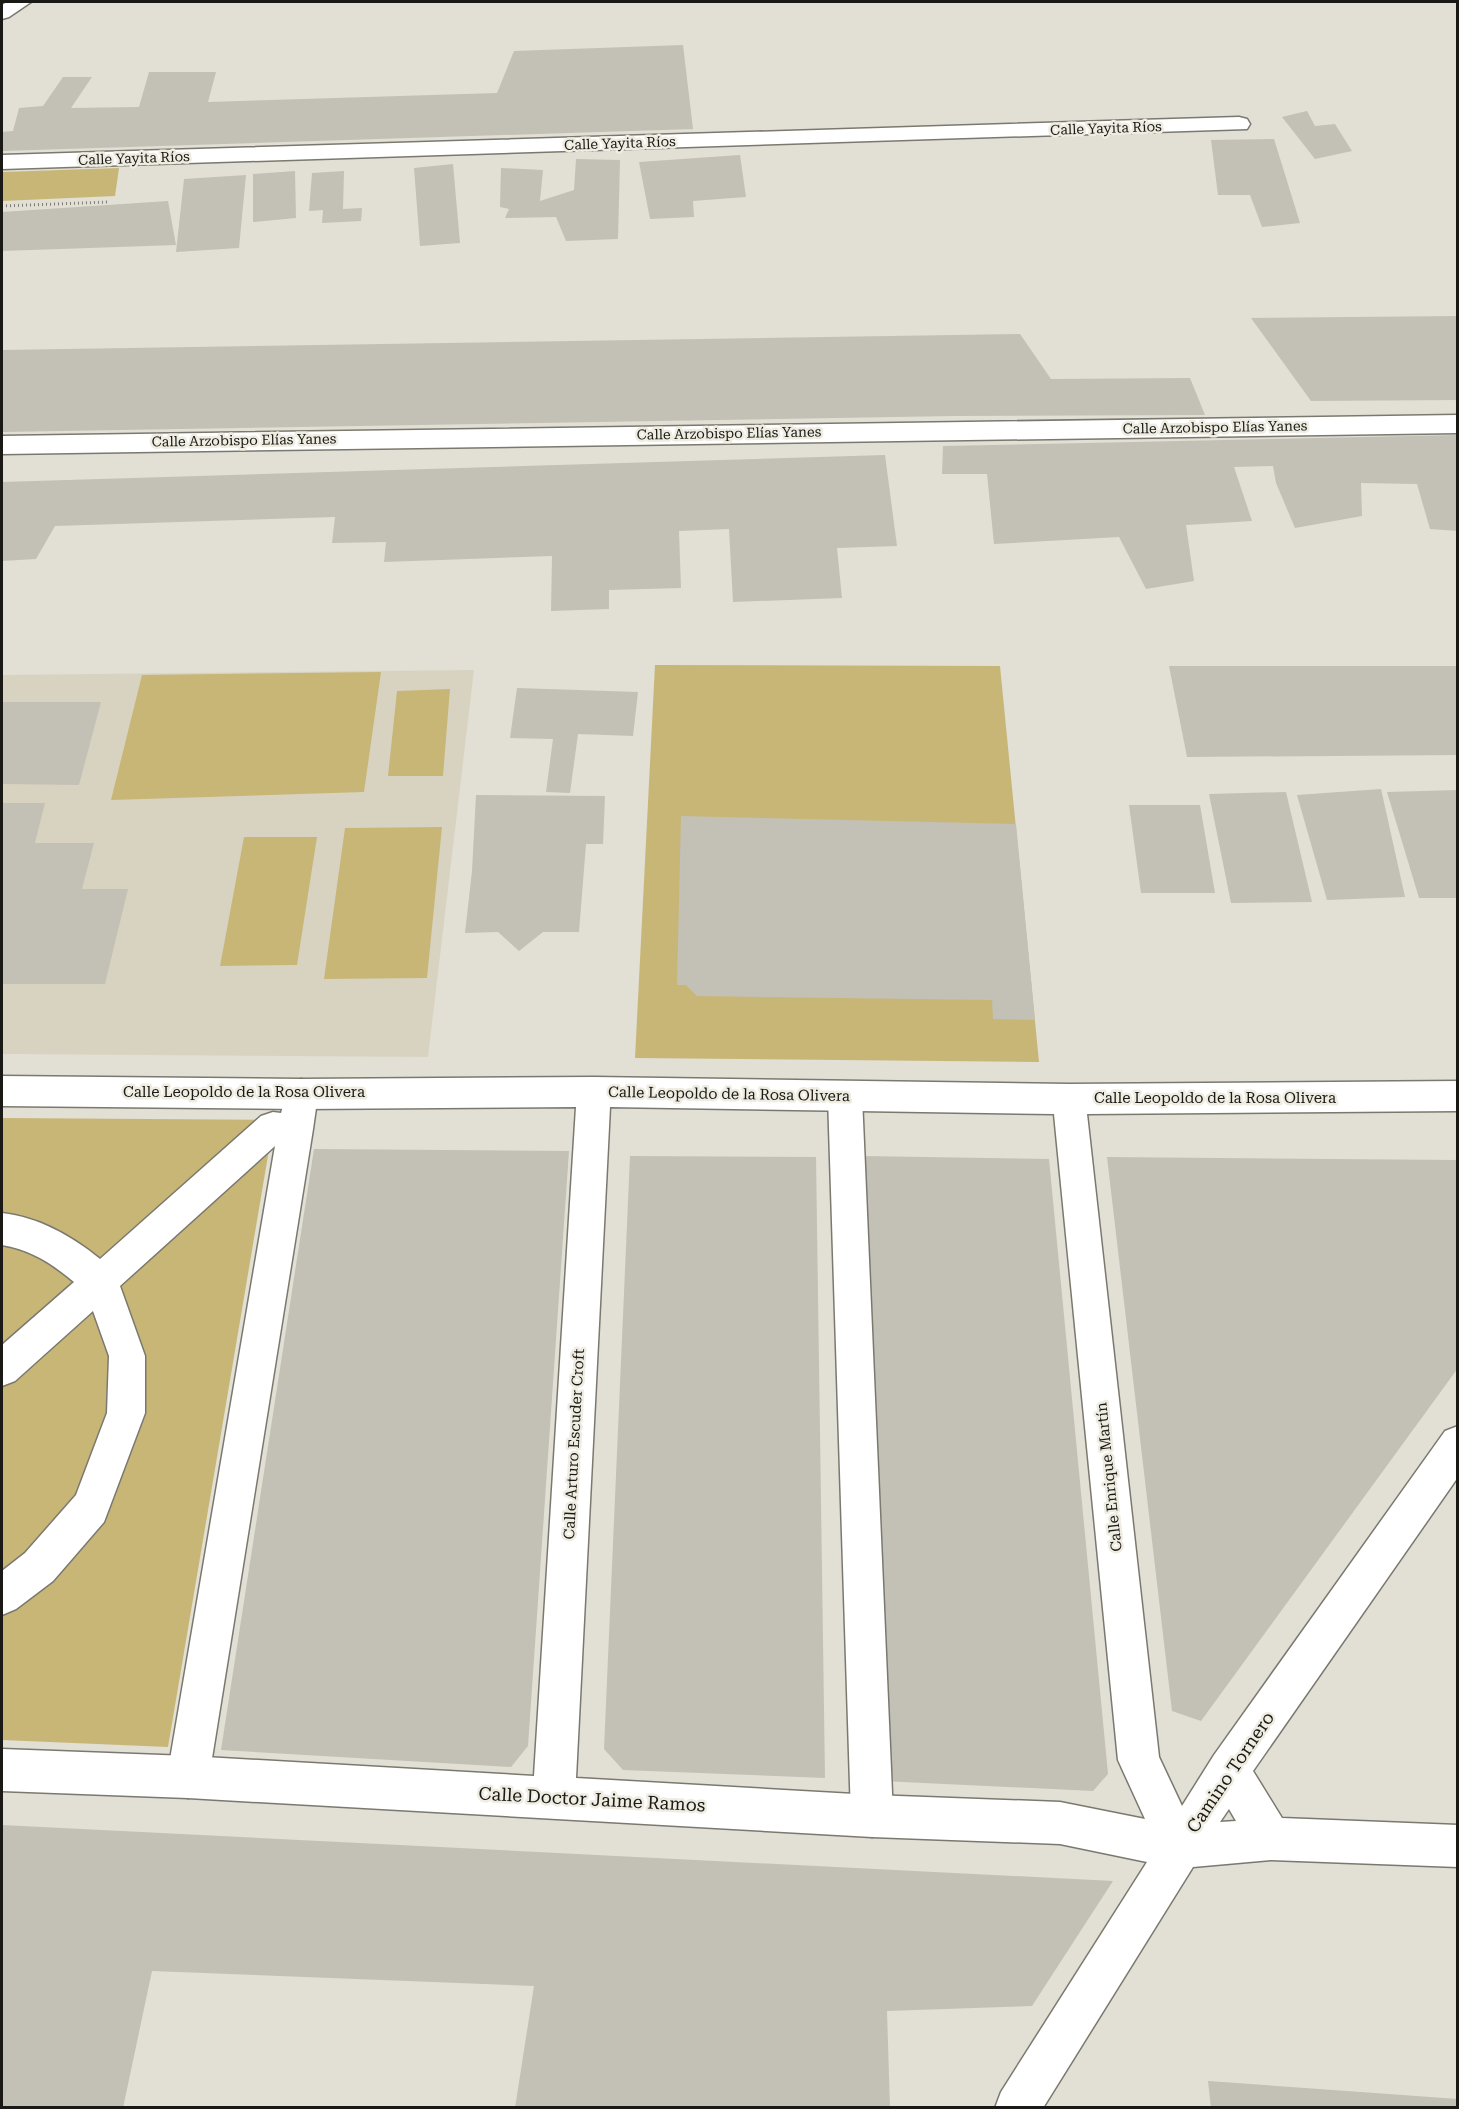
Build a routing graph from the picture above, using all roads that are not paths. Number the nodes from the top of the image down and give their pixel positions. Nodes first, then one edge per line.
1 (21, 2) edge
2 (2, 13) edge
3 (1239, 124) dead end
4 (2, 162) edge
5 (1458, 424) edge
6 (2, 445) edge
7 (2, 1090) edge
8 (594, 1092) junction
9 (1458, 1096) edge
10 (845, 1097) junction
11 (1069, 1099) junction
12 (299, 1111) junction
13 (2, 1229) edge
14 (101, 1282) junction
15 (2, 1369) edge
16 (1458, 1444) edge
17 (2, 1595) edge
18 (2, 1770) edge
19 (1229, 1770) junction
20 (188, 1777) junction
21 (554, 1797) junction
22 (872, 1816) junction
23 (1271, 1839) junction
24 (1458, 1846) edge
25 (1180, 1847) junction
26 (1017, 2108) edge

1 - 2 street
3 - 4 street, Calle Yayita Ríos
5 - 6 street, Calle Arzobispo Elías Yanes
7 - 12 street, Calle Leopoldo de la Rosa Olivera
8 - 10 street, Calle Leopoldo de la Rosa Olivera
8 - 12 street, Calle Leopoldo de la Rosa Olivera
8 - 21 street, Calle Arturo Escuder Croft
9 - 11 street, Calle Leopoldo de la Rosa Olivera
10 - 11 street, Calle Leopoldo de la Rosa Olivera
10 - 22 street
11 - 25 street, Calle Enrique Martín
12 - 14 street
12 - 20 street
13 - 14 street
14 - 15 street
14 - 17 street
16 - 19 street, Camino Tornero
18 - 20 street, Calle Doctor Jaime Ramos
19 - 23 street
19 - 25 street, Camino Tornero
20 - 21 street, Calle Doctor Jaime Ramos
21 - 22 street, Calle Doctor Jaime Ramos
22 - 25 street, Calle Doctor Jaime Ramos
23 - 24 street, Calle Doctor Jaime Ramos
23 - 25 street, Calle Doctor Jaime Ramos
25 - 26 street, Camino Tornero

